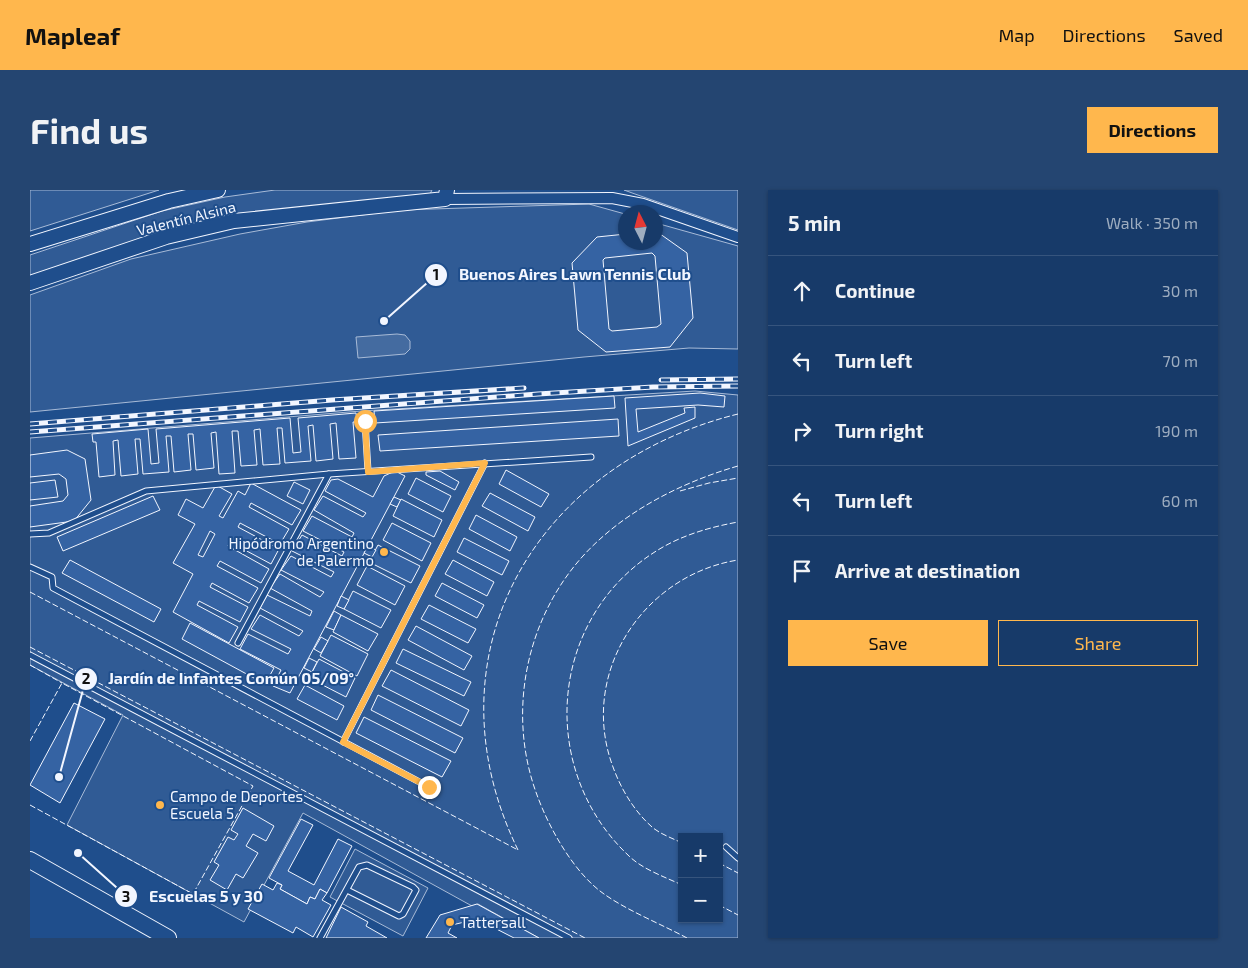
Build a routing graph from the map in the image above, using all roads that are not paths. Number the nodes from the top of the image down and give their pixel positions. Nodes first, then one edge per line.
1 (218, 190) edge
2 (446, 194) edge
3 (738, 237) edge
4 (30, 244) edge
5 (30, 283) edge
6 (365, 421) dead end
7 (591, 457) dead end
8 (485, 463) junction
9 (368, 472) junction
10 (329, 474) junction
11 (30, 534) edge
12 (30, 566) edge
13 (238, 643) dead end
14 (30, 655) edge
15 (343, 742) junction
16 (429, 787) dead end
17 (726, 847) dead end
18 (738, 858) edge
19 (30, 860) edge
20 (347, 890) junction
21 (168, 938) edge
22 (320, 938) edge
23 (568, 938) edge

1 - 4 main road, Valentín Alsina
2 - 3 street
2 - 5 main road, Valentín Alsina
6 - 9 lane
7 - 8 lane
8 - 9 lane
8 - 15 lane
9 - 10 lane
10 - 11 lane
10 - 13 lane
12 - 15 lane
14 - 23 lane
15 - 16 lane
17 - 18 lane
19 - 21 main road
20 - 20 lane
20 - 22 lane

